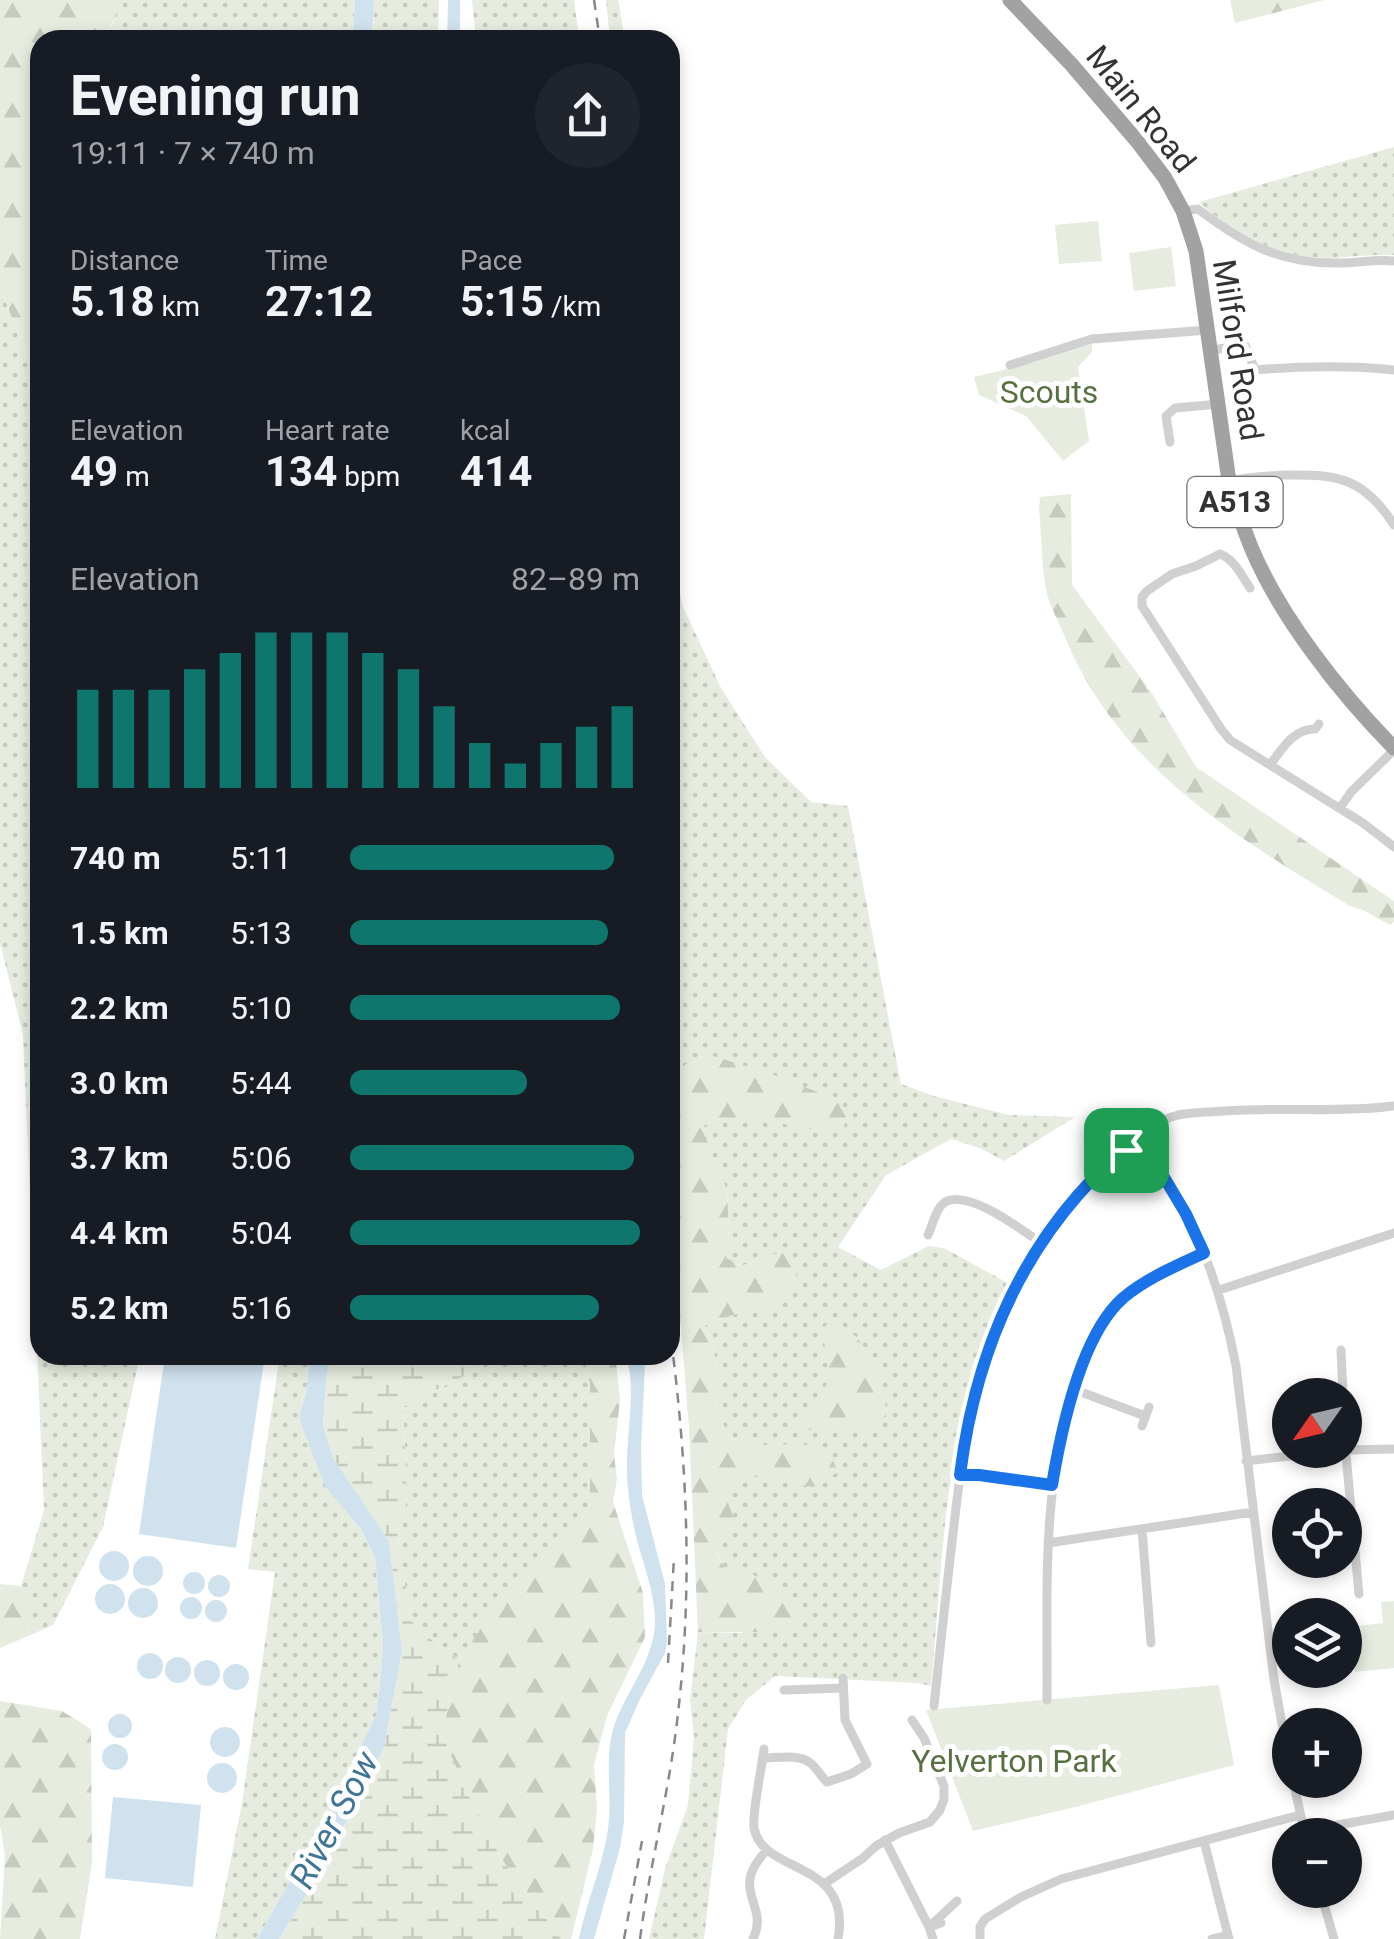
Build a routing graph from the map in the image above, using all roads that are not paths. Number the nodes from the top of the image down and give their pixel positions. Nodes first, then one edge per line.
1 (1010, 0) edge
2 (1183, 211) junction
3 (1394, 261) edge
4 (1208, 330) junction
5 (1212, 350) junction
6 (1010, 365) dead end
7 (1394, 370) edge
8 (1220, 404) junction
9 (1170, 442) dead end
10 (1229, 480) junction
11 (1394, 525) edge
12 (1244, 586) dead end
13 (1317, 730) dead end
14 (1394, 749) edge
15 (1270, 765) junction
16 (1340, 808) junction
17 (1394, 847) edge
18 (1394, 1106) edge
19 (1143, 1142) junction
20 (1394, 1233) edge
21 (928, 1236) dead end
22 (1042, 1243) junction
23 (1204, 1253) junction
24 (1218, 1290) junction
25 (1341, 1350) dead end
26 (1342, 1378) edge
27 (1074, 1389) junction
28 (1145, 1416) dead end
29 (1362, 1448) edge
30 (1394, 1449) edge
31 (1272, 1458) edge
32 (1246, 1461) junction
33 (1347, 1468) edge
34 (960, 1475) junction
35 (1052, 1485) junction
36 (1253, 1512) junction
37 (1142, 1529) junction
38 (1048, 1543) junction
39 (1359, 1594) dead end
40 (1151, 1643) dead end
41 (784, 1690) dead end
42 (1046, 1700) dead end
43 (934, 1706) dead end
44 (1279, 1708) edge
45 (911, 1721) dead end
46 (1297, 1798) edge
47 (1300, 1815) junction
48 (1394, 1815) edge
49 (1301, 1818) edge
50 (1362, 1821) edge
51 (886, 1840) junction
52 (1204, 1841) junction
53 (766, 1851) junction
54 (824, 1884) junction
55 (957, 1902) dead end
56 (1325, 1908) edge
57 (941, 1924) dead end
58 (929, 1927) junction
59 (1228, 1937) edge
60 (753, 1939) edge
61 (838, 1939) edge
62 (932, 1939) edge
63 (980, 1939) edge
64 (1212, 1939) edge
65 (1334, 1939) edge

1 - 2 highway, Main Road / A513
2 - 3 street
2 - 4 highway, Milford Road / A513
4 - 5 highway, Milford Road / A513
4 - 6 street
5 - 7 street
5 - 8 highway, Milford Road / A513
8 - 9 street
8 - 10 highway, Milford Road / A513
10 - 11 street
10 - 14 highway, Milford Road / A513
12 - 15 street
13 - 15 street
14 - 16 street
15 - 16 street
16 - 17 street
18 - 19 street
19 - 22 street
19 - 23 street
20 - 24 street
21 - 22 street
22 - 34 street
23 - 24 street
23 - 27 street
24 - 32 street
25 - 26 street
27 - 28 street
27 - 35 street
29 - 30 street
31 - 32 street
32 - 36 street
33 - 39 street
34 - 35 street
34 - 43 street
35 - 38 street
36 - 37 street
36 - 44 street
37 - 38 street
37 - 40 street
38 - 42 street
41 - 53 street
45 - 51 street
46 - 47 street
47 - 49 street
47 - 52 street
48 - 50 street
51 - 54 street
51 - 58 street
52 - 59 street
52 - 63 street
53 - 54 street
53 - 60 street
54 - 61 street
55 - 58 street
56 - 65 street
57 - 58 street
58 - 62 street
59 - 64 street

